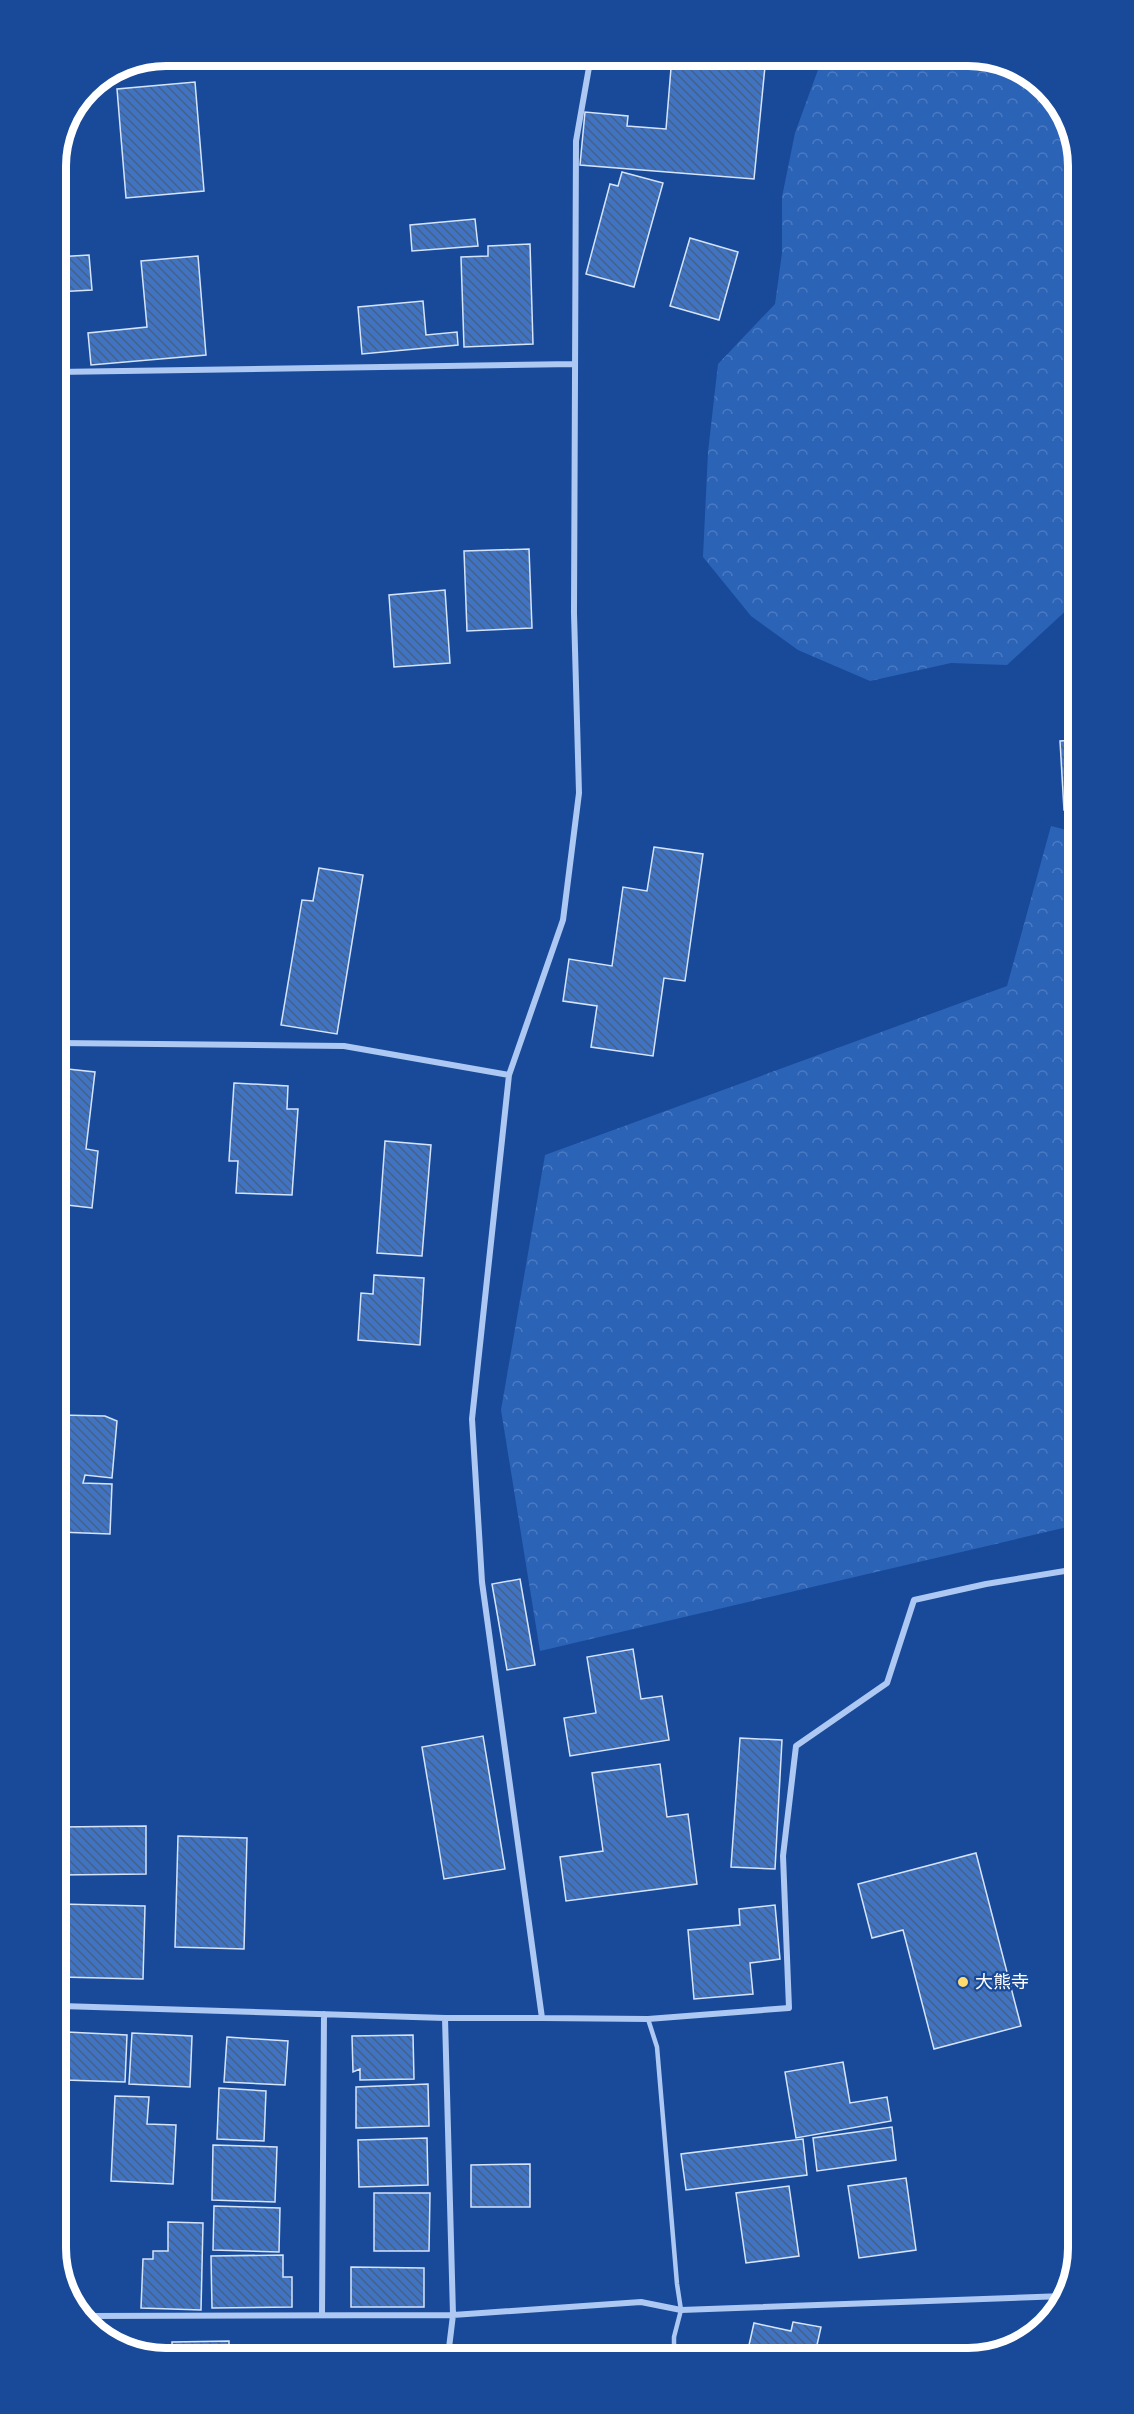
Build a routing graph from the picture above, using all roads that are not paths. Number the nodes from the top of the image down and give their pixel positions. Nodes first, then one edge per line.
1 (589, 66) edge
2 (574, 364) junction
3 (66, 372) edge
4 (66, 1043) edge
5 (509, 1075) junction
6 (1068, 1570) edge
7 (66, 2006) edge
8 (324, 2014) junction
9 (444, 2018) junction
10 (542, 2018) junction
11 (648, 2019) junction
12 (1055, 2296) edge
13 (681, 2310) junction
14 (322, 2315) junction
15 (453, 2315) junction
16 (93, 2316) edge
17 (449, 2348) edge
18 (674, 2348) edge

1 - 2 street
2 - 3 street
2 - 5 street
4 - 5 street
5 - 10 street
6 - 11 street
7 - 8 street
8 - 9 street
8 - 14 street
9 - 10 street
9 - 15 street
10 - 11 street
11 - 13 lane
12 - 13 street
13 - 15 street
13 - 18 lane
14 - 15 street
14 - 16 street
15 - 17 street

